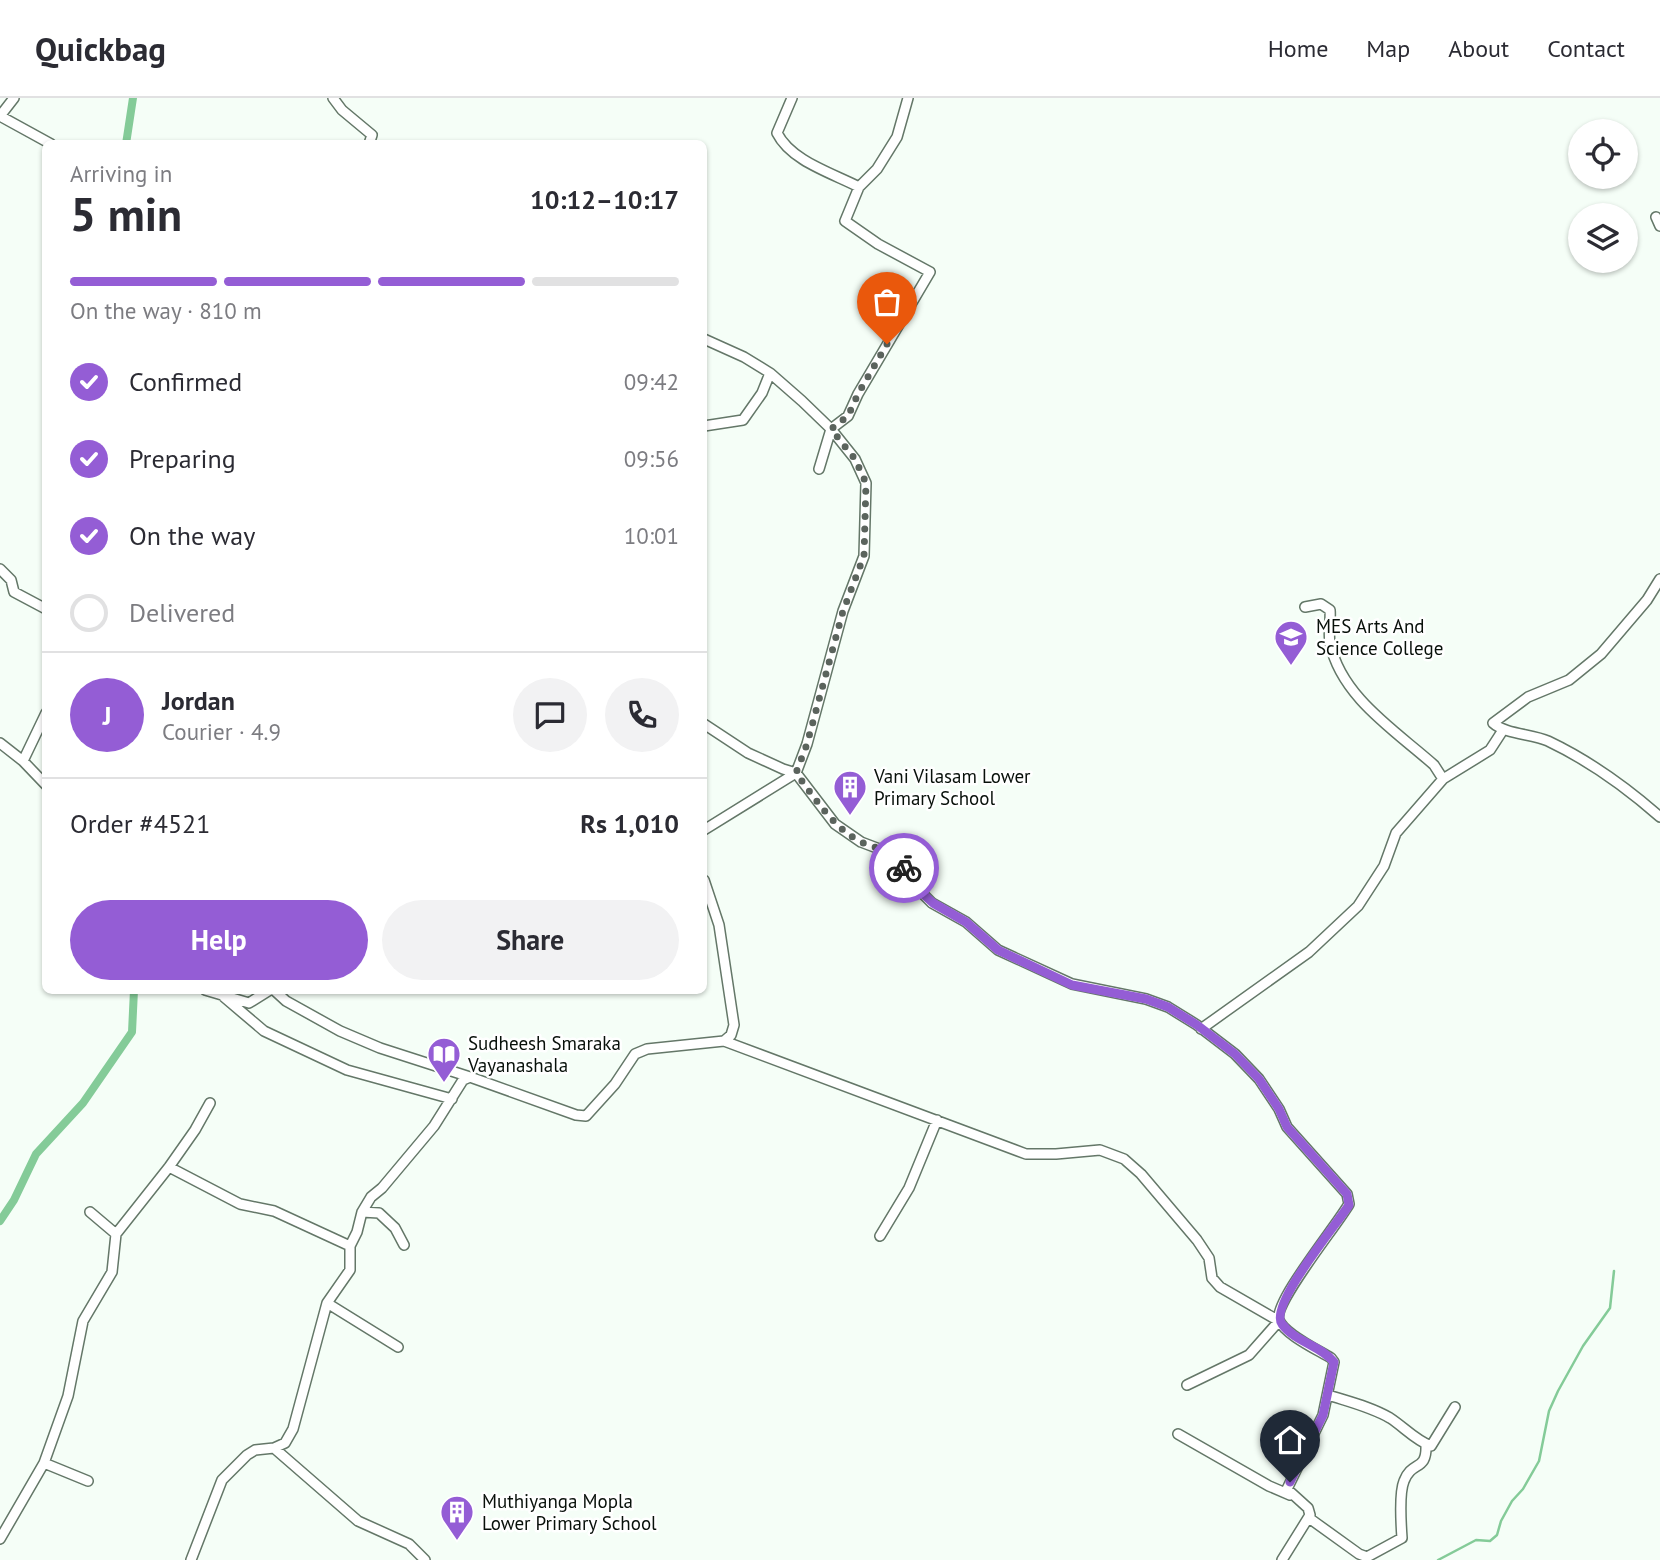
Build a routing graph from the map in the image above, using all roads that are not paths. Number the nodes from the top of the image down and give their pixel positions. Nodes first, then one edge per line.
1 (14, 98) edge
2 (333, 98) edge
3 (792, 98) edge
4 (908, 98) edge
5 (0, 116) edge
6 (44, 140) edge
7 (370, 140) edge
8 (859, 187) junction
9 (707, 340) edge
10 (770, 373) junction
11 (707, 426) edge
12 (831, 429) junction
13 (818, 469) dead end
14 (0, 569) edge
15 (1660, 579) edge
16 (42, 607) edge
17 (1305, 607) dead end
18 (42, 721) edge
19 (707, 726) edge
20 (1503, 730) junction
21 (0, 743) edge
22 (23, 761) junction
23 (796, 773) junction
24 (1443, 779) junction
25 (42, 781) edge
26 (1660, 817) edge
27 (707, 828) edge
28 (707, 889) edge
29 (216, 994) edge
30 (265, 994) edge
31 (277, 994) edge
32 (224, 997) junction
33 (1201, 1029) junction
34 (724, 1041) junction
35 (470, 1077) junction
36 (452, 1099) junction
37 (210, 1104) dead end
38 (937, 1120) junction
39 (169, 1167) junction
40 (90, 1212) dead end
41 (362, 1212) junction
42 (116, 1234) junction
43 (880, 1236) dead end
44 (404, 1245) dead end
45 (350, 1246) junction
46 (327, 1303) junction
47 (1279, 1321) junction
48 (398, 1347) dead end
49 (1187, 1385) dead end
50 (1328, 1395) junction
51 (1455, 1407) dead end
52 (1178, 1434) dead end
53 (1426, 1445) junction
54 (274, 1448) junction
55 (44, 1463) junction
56 (88, 1480) dead end
57 (1293, 1496) junction
58 (1309, 1518) junction
59 (0, 1539) edge
60 (191, 1560) edge
61 (425, 1560) edge
62 (1282, 1560) edge

1 - 5 street
2 - 7 street
3 - 8 street
4 - 8 street
5 - 6 street
8 - 12 street
9 - 10 street
10 - 11 street
10 - 12 street
12 - 13 street
12 - 23 street
14 - 16 street
15 - 20 street
17 - 24 street
18 - 22 street
19 - 23 street
20 - 24 street
20 - 26 street
21 - 22 street
22 - 25 street
23 - 27 street
23 - 33 street
24 - 33 street
28 - 34 street
29 - 32 street
30 - 32 street
31 - 35 street
32 - 36 street
33 - 47 street
34 - 35 street
34 - 38 street
35 - 36 street
36 - 41 street
37 - 39 street
38 - 43 street
38 - 47 street
39 - 42 street
39 - 45 street
40 - 42 street
41 - 44 street
41 - 45 street
42 - 55 street
45 - 46 street
46 - 48 street
46 - 54 street
47 - 49 street
47 - 50 street
50 - 53 street
50 - 57 street
51 - 53 street
52 - 57 street
53 - 58 street
54 - 60 street
54 - 61 street
55 - 56 street
55 - 59 street
57 - 58 street
58 - 62 street

